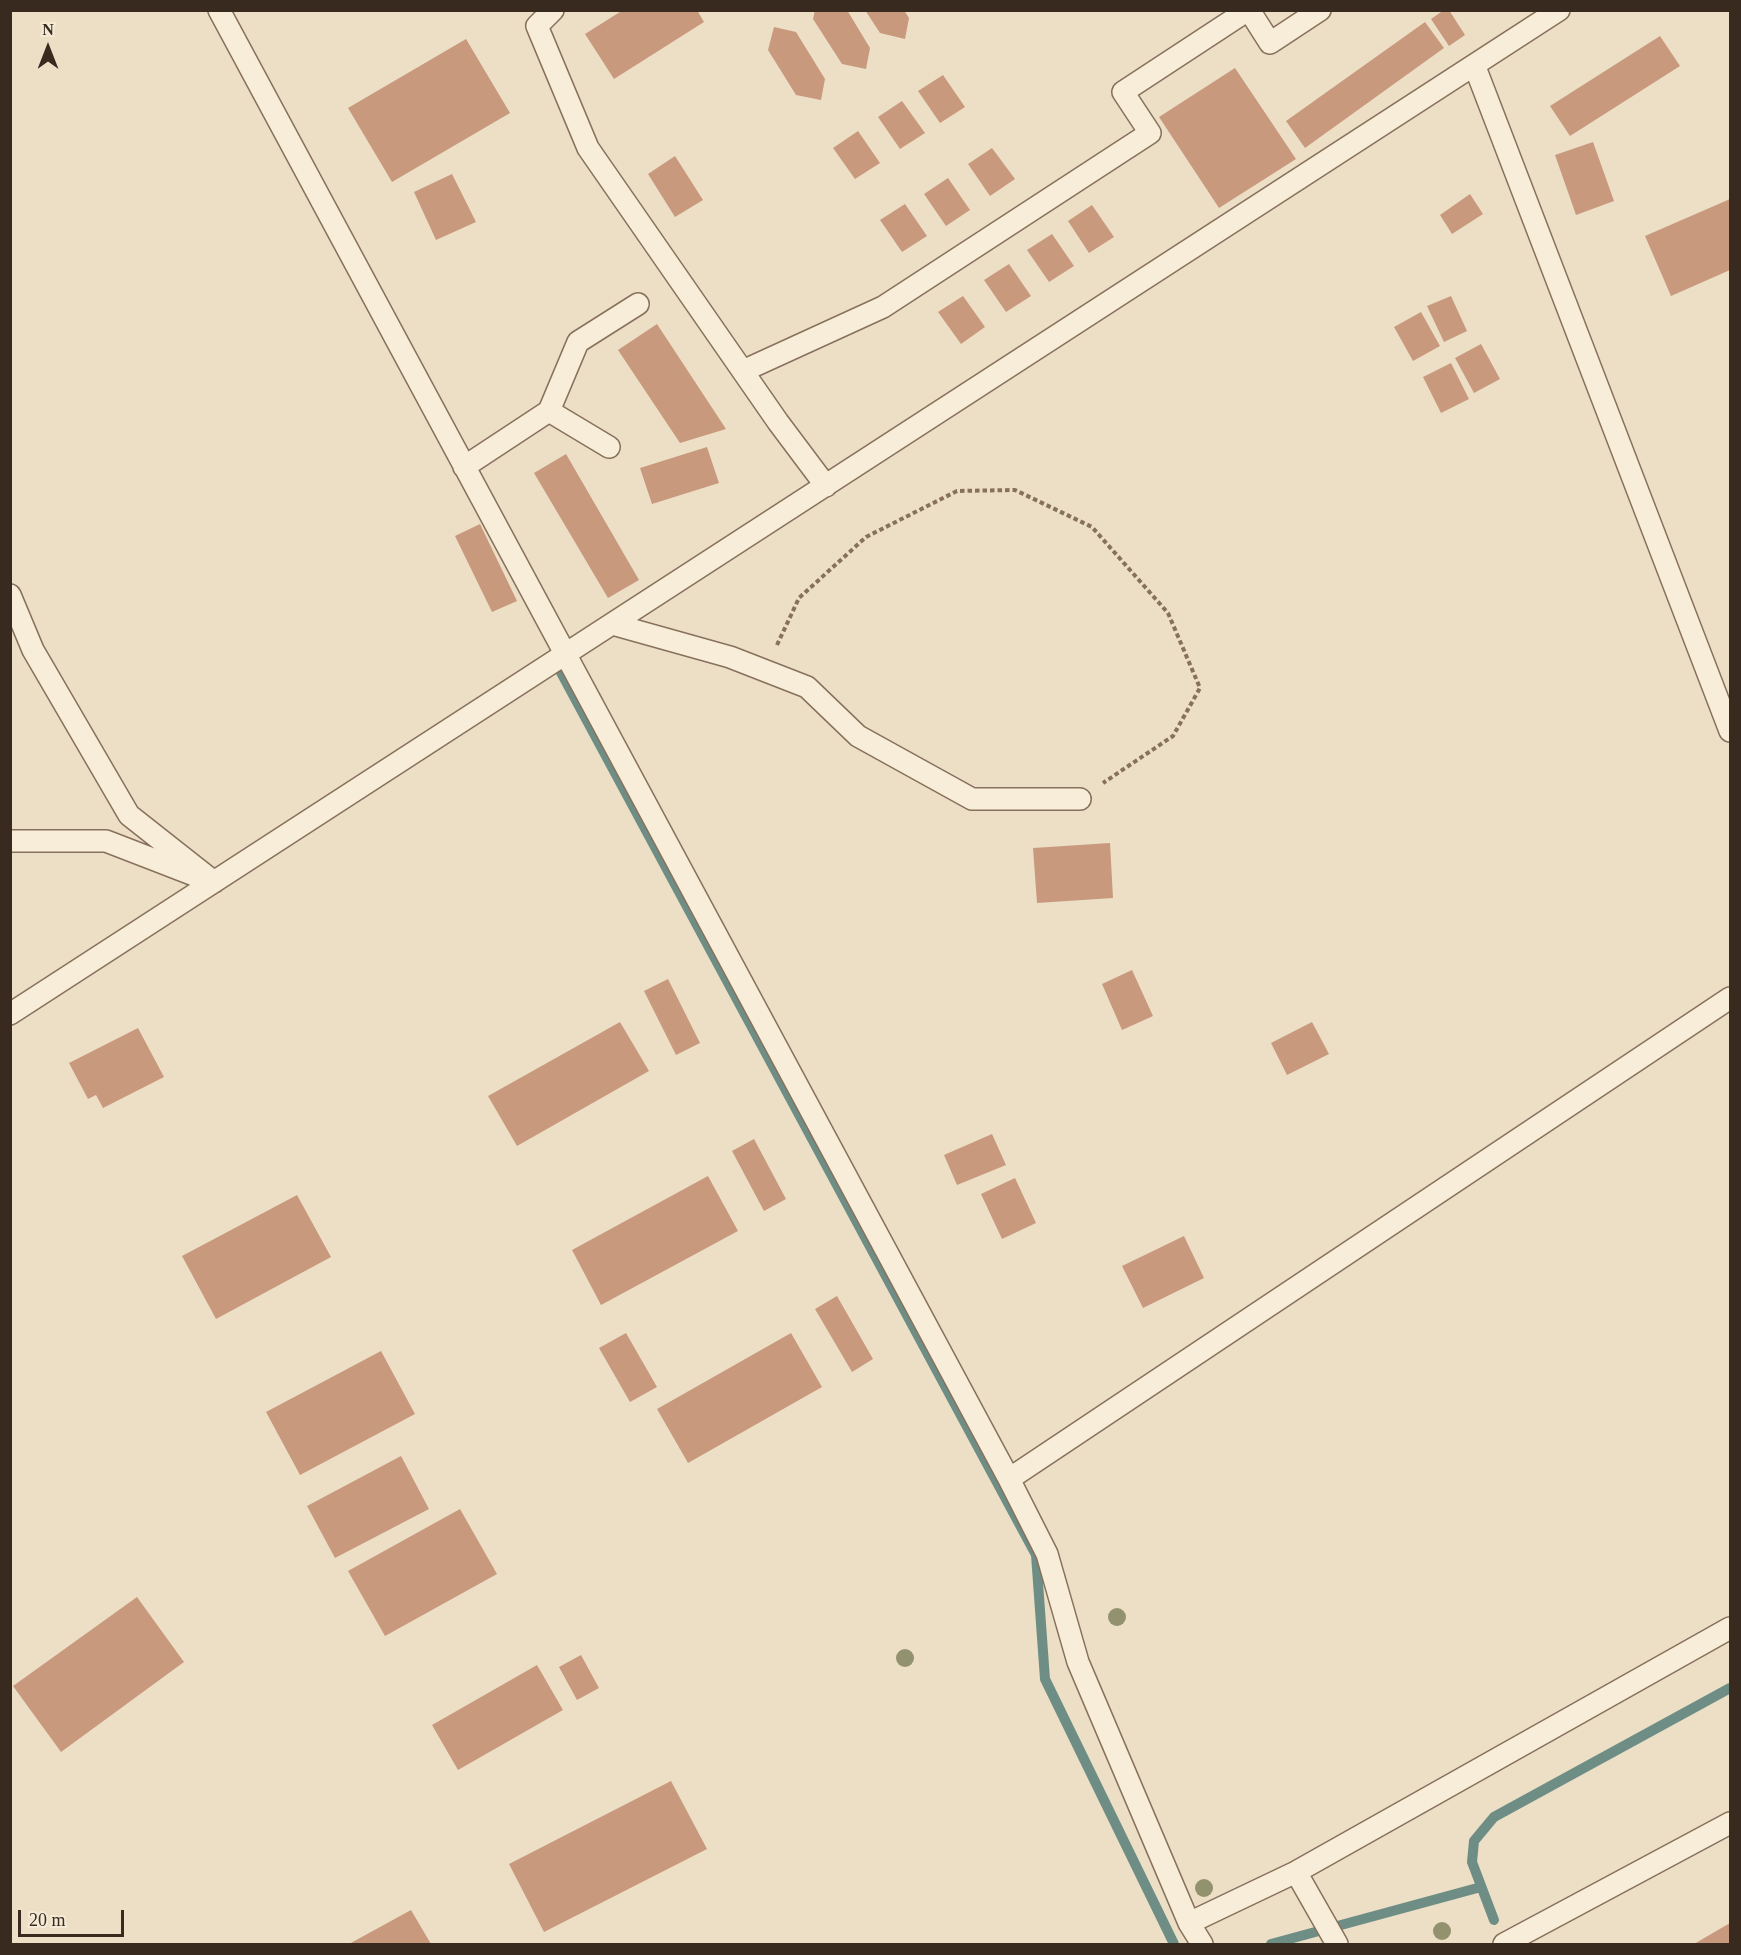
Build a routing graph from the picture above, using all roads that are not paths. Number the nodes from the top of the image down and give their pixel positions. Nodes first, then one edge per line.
1 (219, 10) edge
2 (554, 10) edge
3 (1249, 10) edge
4 (1320, 10) edge
5 (1559, 10) edge
6 (1475, 67) junction
7 (638, 304) dead end
8 (743, 371) junction
9 (549, 411) junction
10 (609, 447) dead end
11 (464, 467) junction
12 (826, 486) junction
13 (10, 595) edge
14 (612, 624) junction
15 (565, 655) junction
16 (1731, 731) edge
17 (1080, 799) road end
18 (10, 841) edge
19 (214, 882) junction
20 (1731, 998) edge
21 (10, 1014) edge
22 (1009, 1479) junction
23 (1731, 1628) edge
24 (1731, 1823) edge
25 (1296, 1872) junction
26 (1189, 1923) junction
27 (1202, 1944) edge
28 (1338, 1944) edge
29 (1504, 1944) edge

1 - 11 lane
2 - 8 lane
3 - 4 lane
3 - 8 lane
5 - 6 lane
6 - 12 lane
6 - 16 lane
7 - 9 lane
8 - 12 lane
9 - 10 lane
9 - 11 lane
11 - 15 lane
12 - 14 lane
13 - 19 lane
14 - 15 lane
14 - 17 lane
15 - 19 lane
15 - 22 lane
18 - 19 lane
19 - 21 lane
20 - 22 lane
22 - 26 lane
23 - 25 lane
24 - 29 lane
25 - 26 lane
25 - 28 lane
26 - 27 lane

